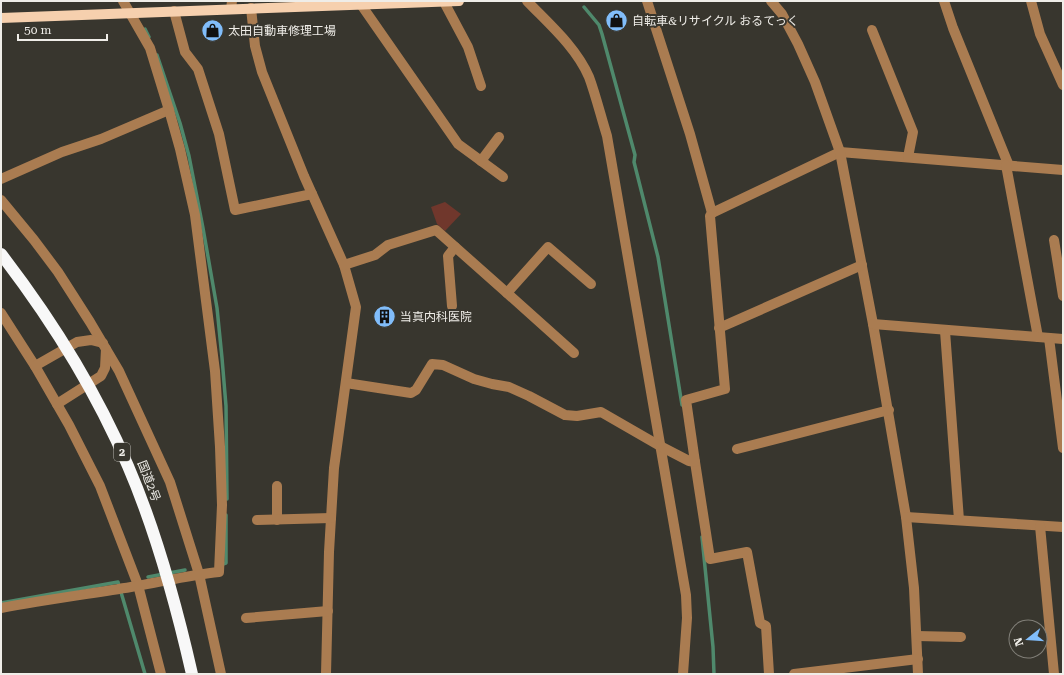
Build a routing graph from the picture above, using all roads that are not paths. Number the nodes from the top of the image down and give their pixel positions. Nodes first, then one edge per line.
1 (123, 1) edge
2 (459, 1) edge
3 (527, 1) edge
4 (648, 1) edge
5 (771, 1) edge
6 (944, 1) edge
7 (1031, 1) edge
8 (444, 2) edge
9 (232, 5) edge
10 (362, 6) junction
11 (251, 8) junction
12 (174, 11) junction
13 (130, 12) junction
14 (1, 18) edge
15 (872, 30) dead end
16 (1063, 85) edge
17 (481, 86) dead end
18 (170, 110) junction
19 (499, 137) dead end
20 (840, 152) junction
21 (908, 157) junction
22 (481, 161) junction
23 (1007, 166) junction
24 (1063, 170) edge
25 (503, 177) dead end
26 (1, 179) edge
27 (312, 194) junction
28 (1, 200) edge
29 (712, 213) junction
30 (1054, 240) dead end
31 (455, 247) junction
32 (1, 254) edge
33 (344, 265) junction
34 (862, 265) junction
35 (591, 284) dead end
36 (508, 293) junction
37 (1063, 296) edge
38 (452, 306) dead end
39 (1, 313) edge
40 (873, 324) junction
41 (719, 328) junction
42 (945, 330) junction
43 (1038, 337) junction
44 (1049, 338) junction
45 (1063, 339) edge
46 (105, 346) junction
47 (574, 354) dead end
48 (35, 366) junction
49 (346, 383) junction
50 (57, 404) junction
51 (889, 410) junction
52 (660, 446) junction
53 (1063, 448) edge
54 (737, 449) dead end
55 (692, 461) junction
56 (277, 486) dead end
57 (906, 517) junction
58 (331, 518) junction
59 (257, 520) dead end
60 (277, 520) junction
61 (959, 520) junction
62 (1040, 526) junction
63 (1063, 527) edge
64 (199, 574) junction
65 (138, 586) junction
66 (1, 608) edge
67 (328, 611) junction
68 (246, 618) dead end
69 (916, 636) junction
70 (961, 637) dead end
71 (918, 659) junction
72 (161, 674) edge
73 (192, 674) edge
74 (221, 674) edge
75 (326, 674) edge
76 (683, 674) edge
77 (769, 674) edge
78 (794, 674) edge
79 (918, 674) edge
80 (1054, 674) edge

1 - 13 street
2 - 8 main road
3 - 52 street
4 - 29 street
5 - 20 street
6 - 23 street
7 - 16 street
8 - 10 main road
8 - 17 street
9 - 11 main road
9 - 12 main road
10 - 11 main road
10 - 22 street
11 - 27 street
12 - 13 main road
12 - 27 street
13 - 14 main road
13 - 18 street
15 - 21 street
18 - 26 street
18 - 64 street
19 - 22 street
20 - 21 street
20 - 29 street
20 - 34 street
21 - 23 street
22 - 25 street
23 - 24 street
23 - 43 street
27 - 33 street
28 - 46 street
29 - 41 street
30 - 37 street
31 - 33 street
31 - 36 street
31 - 38 street
32 - 73 highway, 国道2号 / 2
33 - 49 street
34 - 40 street
34 - 41 street
35 - 36 street
36 - 47 street
39 - 48 street
40 - 42 street
40 - 51 street
41 - 55 street
42 - 43 street
42 - 61 street
43 - 44 street
44 - 45 street
44 - 53 street
46 - 48 street
46 - 50 street
46 - 64 street
48 - 50 street
49 - 52 street
49 - 58 street
50 - 65 street
51 - 54 street
51 - 57 street
52 - 55 street
52 - 76 street
55 - 77 street
56 - 60 street
57 - 61 street
57 - 69 street
58 - 60 street
58 - 67 street
59 - 60 street
61 - 62 street
62 - 63 street
62 - 80 street
64 - 65 street
64 - 74 street
65 - 66 street
65 - 72 street
67 - 68 street
67 - 75 street
69 - 70 street
69 - 71 street
71 - 78 street
71 - 79 street

